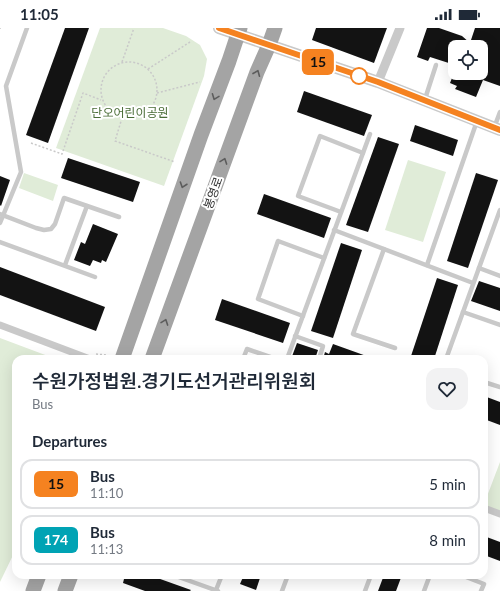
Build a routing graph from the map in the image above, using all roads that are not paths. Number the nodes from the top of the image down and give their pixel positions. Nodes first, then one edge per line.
1 (27, 28) edge
2 (219, 28) edge
3 (275, 28) edge
4 (400, 28) edge
5 (239, 31) edge
6 (269, 45) junction
7 (436, 65) dead end
8 (378, 82) junction
9 (424, 101) junction
10 (500, 112) edge
11 (477, 121) junction
12 (497, 129) edge
13 (370, 134) dead end
14 (363, 152) junction
15 (86, 206) junction
16 (500, 210) edge
17 (341, 212) junction
18 (2, 214) edge
19 (119, 217) dead end
20 (0, 223) edge
21 (334, 230) junction
22 (0, 242) edge
23 (384, 249) junction
24 (324, 258) junction
25 (65, 265) junction
26 (427, 265) junction
27 (479, 268) junction
28 (500, 276) edge
29 (96, 277) dead end
30 (473, 283) junction
31 (463, 312) junction
32 (303, 316) junction
33 (0, 325) edge
34 (500, 325) edge
35 (295, 336) junction
36 (395, 348) dead end
37 (79, 355) edge
38 (123, 355) edge
39 (153, 355) edge
40 (245, 355) edge
41 (264, 355) edge
42 (288, 355) edge
43 (321, 355) edge
44 (447, 355) edge
45 (488, 383) edge
46 (500, 387) edge
47 (488, 510) edge
48 (500, 514) edge
49 (38, 579) edge
50 (70, 579) edge
51 (184, 579) edge
52 (221, 579) edge
53 (286, 579) edge
54 (370, 579) edge
55 (428, 579) edge
56 (471, 579) edge
57 (33, 591) edge
58 (65, 591) edge
59 (217, 591) edge
60 (282, 591) edge
61 (365, 591) edge
62 (424, 591) edge
63 (481, 591) edge

1 - 18 lane
2 - 5 street
3 - 6 main road, 봉영로
4 - 8 street
5 - 6 street
5 -> 38 main road
6 - 8 street
39 -> 6 main road, 봉영로
7 - 9 lane
8 - 9 street
9 - 11 street
10 - 12 lane
11 - 12 street
11 - 26 lane
13 - 14 lane
14 - 17 lane
14 - 17 lane
15 - 18 lane
15 - 19 lane
15 - 25 lane
16 - 27 lane
17 - 21 lane
18 - 20 lane
21 - 23 lane
21 - 24 lane
22 - 25 lane
23 - 26 lane
23 - 36 lane
24 - 32 lane
24 - 32 lane
25 - 29 lane
26 - 30 lane
27 - 28 lane
27 - 30 lane
30 - 31 lane
31 - 34 lane
31 - 44 lane
32 - 35 lane
33 - 37 street
35 - 42 lane
35 - 43 lane
40 - 41 lane
45 - 46 lane
47 - 48 street
49 - 57 main road
50 - 58 main road
51 - 59 lane
52 - 59 lane
53 - 60 lane
54 - 61 lane
55 - 62 lane
56 - 63 lane

